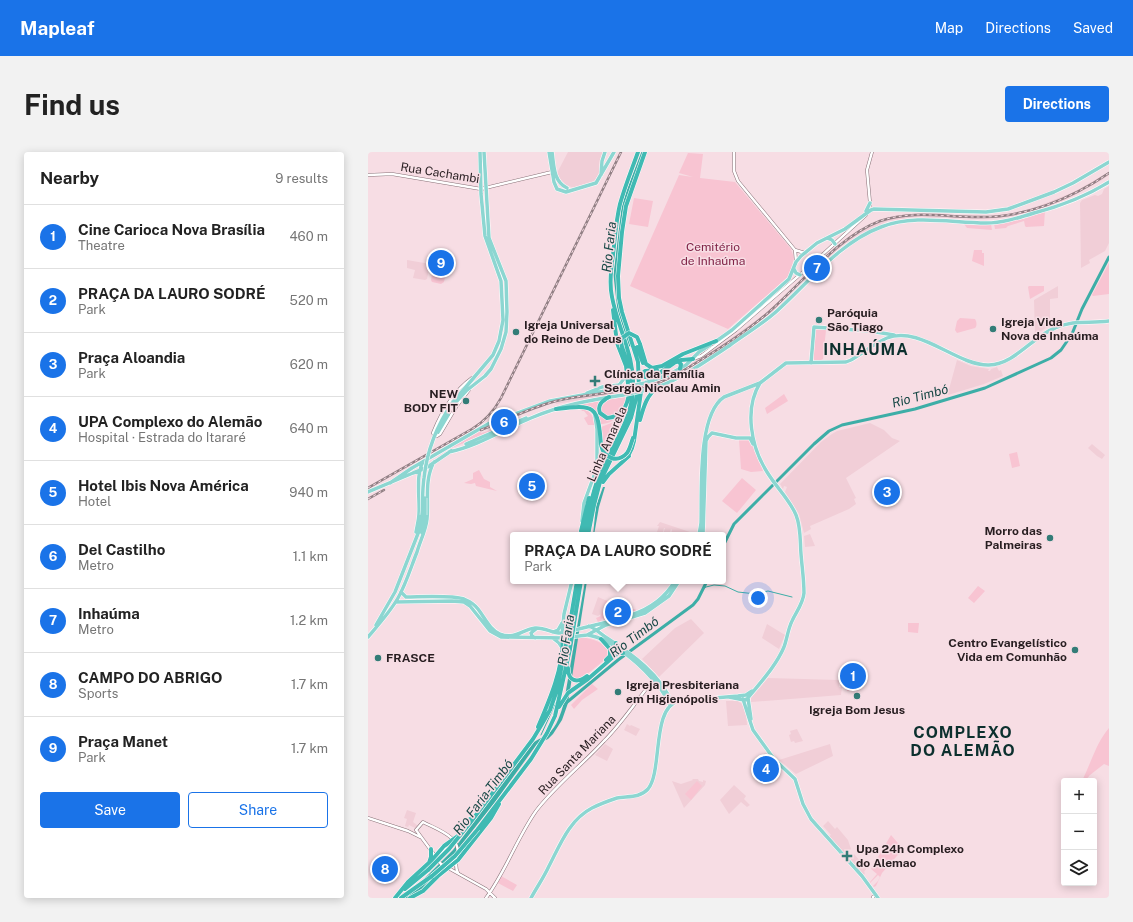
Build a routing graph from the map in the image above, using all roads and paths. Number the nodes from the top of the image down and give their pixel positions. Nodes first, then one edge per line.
1 (480, 152) edge
2 (484, 152) edge
3 (551, 152) edge
4 (605, 152) edge
5 (614, 152) edge
6 (638, 152) edge
7 (645, 152) edge
8 (734, 152) edge
9 (872, 152) edge
10 (603, 157) junction
11 (610, 158) junction
12 (1109, 162) edge
13 (481, 169) junction
14 (485, 172) junction
15 (554, 172) junction
16 (368, 175) edge
17 (600, 178) junction
18 (1109, 182) edge
19 (567, 188) junction
20 (483, 189) junction
21 (557, 189) junction
22 (574, 189) junction
23 (870, 204) junction
24 (874, 209) junction
25 (870, 211) junction
26 (861, 217) junction
27 (827, 238) junction
28 (834, 244) junction
29 (795, 250) junction
30 (805, 253) junction
31 (796, 262) junction
32 (794, 268) junction
33 (800, 275) junction
34 (612, 296) junction
35 (1109, 321) edge
36 (627, 329) junction
37 (883, 333) junction
38 (898, 335) junction
39 (883, 340) junction
40 (716, 341) junction
41 (688, 352) junction
42 (693, 359) junction
43 (686, 360) junction
44 (677, 361) junction
45 (668, 362) junction
46 (810, 363) junction
47 (486, 364) junction
48 (491, 369) junction
49 (628, 369) junction
50 (680, 369) junction
51 (482, 370) junction
52 (663, 370) junction
53 (653, 371) junction
54 (487, 374) junction
55 (475, 376) junction
56 (760, 383) junction
57 (473, 385) junction
58 (659, 386) junction
59 (750, 387) junction
60 (639, 388) junction
61 (633, 389) junction
62 (755, 392) junction
63 (579, 395) junction
64 (609, 397) junction
65 (454, 403) junction
66 (556, 409) junction
67 (593, 411) junction
68 (708, 424) junction
69 (752, 429) junction
70 (712, 433) junction
71 (747, 438) junction
72 (628, 456) junction
73 (426, 460) junction
74 (434, 462) junction
75 (764, 466) junction
76 (412, 468) junction
77 (420, 468) junction
78 (426, 468) junction
79 (413, 473) junction
80 (429, 475) junction
81 (419, 478) junction
82 (390, 483) junction
83 (596, 489) junction
84 (368, 492) edge
85 (703, 494) junction
86 (423, 515) junction
87 (582, 532) edge
88 (582, 532) edge
89 (589, 532) edge
90 (701, 532) edge
91 (421, 538) junction
92 (415, 539) junction
93 (408, 558) junction
94 (414, 560) junction
95 (402, 574) junction
96 (571, 584) edge
97 (577, 584) edge
98 (580, 584) edge
99 (673, 584) edge
100 (677, 584) edge
101 (401, 592) junction
102 (399, 597) junction
103 (407, 601) junction
104 (396, 602) junction
105 (564, 615) junction
106 (572, 623) junction
107 (606, 625) junction
108 (588, 626) junction
109 (538, 628) junction
110 (596, 630) junction
111 (373, 631) junction
112 (552, 632) junction
113 (564, 634) junction
114 (587, 635) junction
115 (368, 636) edge
116 (602, 637) junction
117 (536, 638) junction
118 (553, 638) junction
119 (616, 646) junction
120 (566, 649) junction
121 (626, 653) junction
122 (612, 658) junction
123 (568, 659) junction
124 (654, 679) junction
125 (745, 697) junction
126 (669, 699) junction
127 (679, 701) junction
128 (671, 704) junction
129 (667, 711) junction
130 (555, 716) junction
131 (509, 770) junction
132 (506, 793) junction
133 (368, 818) edge
134 (416, 830) junction
135 (408, 831) junction
136 (420, 837) junction
137 (454, 841) junction
138 (430, 850) junction
139 (437, 860) junction
140 (456, 861) junction
141 (426, 866) junction
142 (446, 867) junction
143 (458, 873) junction
144 (870, 887) junction
145 (877, 887) dead end
146 (490, 892) junction
147 (395, 898) edge
148 (401, 898) edge
149 (410, 898) edge
150 (486, 898) edge
151 (495, 898) edge
152 (531, 898) edge
153 (878, 898) edge

1 - 13 main road
2 - 14 main road
3 - 15 main road
4 - 10 main road
5 - 11 main road
6 - 34 highway, Linha Amarela
7 - 36 highway, Linha Amarela
8 - 29 street
9 - 23 street
10 - 11 main road
10 - 17 main road
11 - 17 main road
12 - 24 main road
13 - 14 main road
13 - 20 main road
14 - 20 main road
15 - 19 main road
15 - 20 street, Rua Cachambi
15 - 21 main road
16 - 20 street, Rua Cachambi
17 - 22 main road
18 - 58 main road
19 - 21 main road
19 - 22 main road
20 - 47 main road
20 - 48 main road
21 - 22 main road
23 - 24 main road
23 - 25 street
23 - 26 main road
24 - 25 main road
25 - 26 main road
25 - 28 street
26 - 27 main road
27 - 28 main road
27 - 30 main road
28 - 33 street
29 - 30 street
29 - 31 street
30 - 31 main road
31 - 32 main road
32 - 33 main road
32 - 40 main road
33 - 42 street
34 - 49 highway
34 - 61 highway, Linha Amarela
35 - 38 main road
36 - 53 highway
36 - 60 highway, Linha Amarela
37 - 38 main road
37 - 39 main road
37 - 46 main road
38 - 39 main road
39 - 46 main road
40 - 41 highway
40 - 42 main road
41 - 43 highway
41 - 45 highway
42 - 43 highway
42 - 50 main road
43 - 44 highway
44 - 50 highway
44 - 52 highway
45 - 49 highway, bridge
45 - 53 highway
46 - 56 main road
47 - 48 main road
47 - 51 main road
48 - 54 main road
49 - 61 highway
49 - 63 main road
49 - 64 highway
50 - 63 main road, bridge
51 - 54 main road
51 - 55 main road
52 - 53 highway
52 - 72 highway
54 - 57 main road
55 - 57 street
55 - 65 main road
56 - 59 main road
56 - 62 main road
57 - 65 main road
58 - 64 main road, bridge
58 - 72 highway
59 - 62 main road
59 - 68 main road
60 - 67 highway, bridge
60 - 83 highway, Linha Amarela
61 - 83 highway, Linha Amarela
62 - 69 main road
63 - 73 main road
64 - 66 main road
65 - 86 main road, bridge
66 - 67 highway
66 - 74 main road
67 - 88 main road, Linha Amarela
68 - 70 main road
68 - 85 main road
69 - 71 main road
69 - 75 main road
70 - 71 main road
70 - 85 main road
71 - 75 main road
72 - 83 highway
73 - 74 main road
73 - 76 main road
73 - 77 main road
74 - 78 main road
74 - 80 main road
75 - 125 main road
76 - 77 main road
76 - 82 main road
77 - 78 main road
77 - 79 main road
77 - 81 main road
78 - 80 main road
79 - 81 main road
79 - 82 main road
80 - 81 main road
80 - 91 main road
81 - 92 main road
82 - 84 main road
83 - 87 highway
83 - 89 highway, Linha Amarela
85 - 90 main road
86 - 91 main road
86 - 92 main road
91 - 94 main road
92 - 93 main road
93 - 94 main road
93 - 95 main road
94 - 101 main road
95 - 102 main road
95 - 111 main road
96 - 105 main road
97 - 106 highway
98 - 106 highway
99 - 108 main road
100 - 107 main road
101 - 102 main road
101 - 109 main road
102 - 103 main road
102 - 104 main road
103 - 104 main road
103 - 117 main road
104 - 111 main road
105 - 112 main road
105 - 113 main road
106 - 120 highway, bridge
107 - 110 main road
107 - 116 main road
108 - 110 main road
108 - 113 main road
109 - 112 main road
109 - 117 main road
110 - 114 main road
110 - 116 main road
111 - 115 main road
112 - 113 main road
113 - 114 main road
113 - 118 main road
113 - 120 highway
114 - 116 main road
116 - 119 main road
116 - 123 highway
117 - 118 main road
118 - 120 main road
119 - 121 main road
119 - 122 highway
120 - 123 highway
120 - 131 highway
121 - 122 highway
121 - 124 main road
122 - 130 highway
123 - 130 highway
124 - 126 main road
124 - 146 street, Rua Santa Mariana
125 - 127 main road
125 - 144 main road
126 - 127 main road
126 - 128 main road
126 - 129 main road
127 - 128 main road
128 - 129 main road
129 - 152 main road
130 - 132 highway
131 - 137 highway
131 - 147 highway, bridge
132 - 140 highway
132 - 148 highway, bridge
133 - 135 street
134 - 135 street
134 - 136 street
134 - 137 street
135 - 136 street
136 - 138 street
137 - 139 highway
137 - 140 street
138 - 139 street
138 - 141 highway
139 - 141 highway
139 - 142 street, bridge
140 - 142 highway
140 - 143 street
141 - 147 highway
142 - 143 street
142 - 149 highway
143 - 146 street
144 - 145 main road
144 - 153 main road
146 - 150 street, Rua Santa Mariana
146 - 151 street

